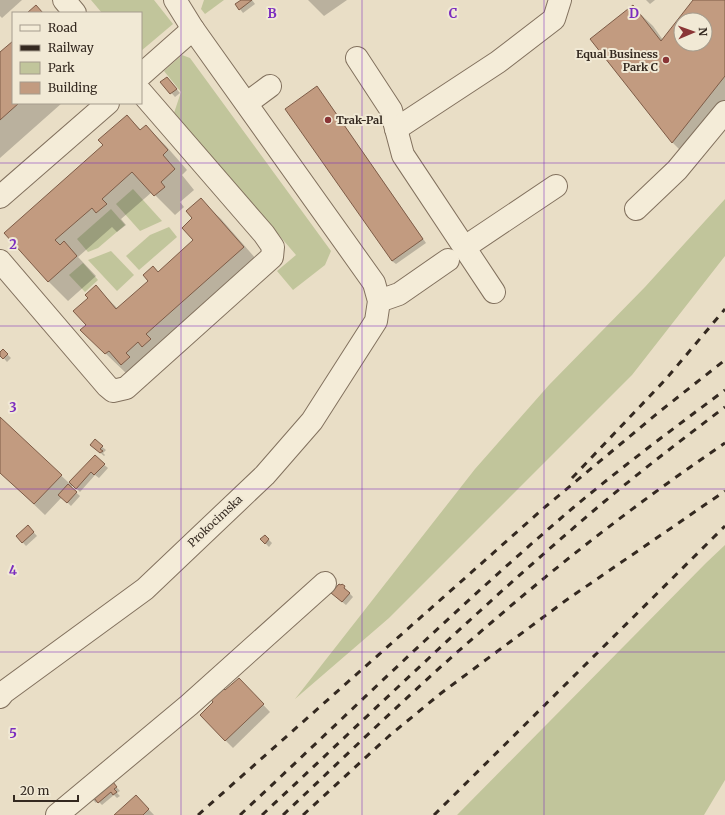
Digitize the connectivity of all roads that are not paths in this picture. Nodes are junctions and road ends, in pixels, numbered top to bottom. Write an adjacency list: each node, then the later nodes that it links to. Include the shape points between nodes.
1 (64, 0): 4 (street)
2 (175, 0): 5 (street)
3 (560, 0): 13 (street, via 554,19 498,62)
4 (74, 12)
5 (193, 29): 7 (street); 10 (street)
6 (357, 58): 13 (street, via 391,110)
7 (142, 74)
8 (270, 86): 10 (street)
9 (142, 93): 18 (street, via 264,234 273,247 272,257 126,388 113,390 102,381)
10 (247, 103): 21 (street, via 374,283)
11 (107, 104): 15 (street)
12 (725, 112): 16 (street, via 677,170)
13 (396, 129): 17 (street, via 403,155)
14 (556, 186): 17 (street)
15 (0, 197)
16 (636, 208)
17 (465, 247): 20 (street)
18 (0, 260)
19 (448, 260): 21 (street, via 399,294)
20 (494, 292)
21 (379, 301): 23 (street, Prokocimska, via 376,321 312,421 265,475 145,589)
22 (325, 583): 24 (street, via 189,705)
23 (0, 697)
24 (57, 815)

